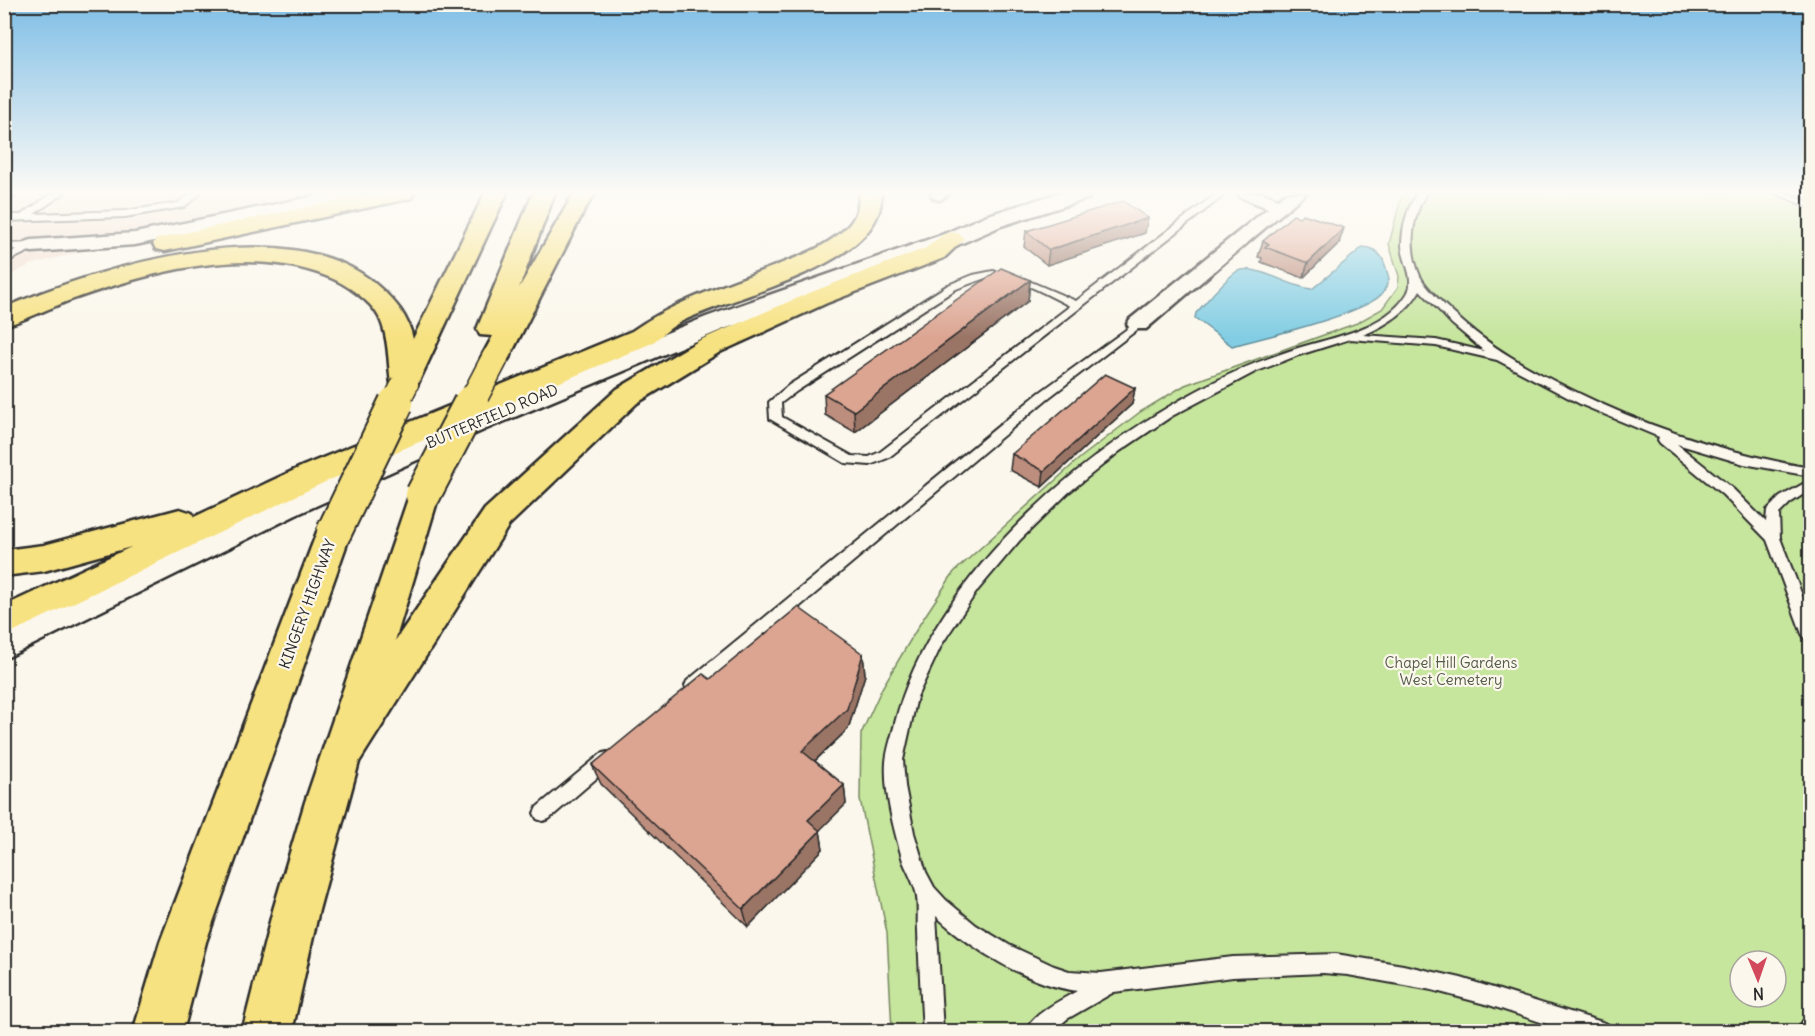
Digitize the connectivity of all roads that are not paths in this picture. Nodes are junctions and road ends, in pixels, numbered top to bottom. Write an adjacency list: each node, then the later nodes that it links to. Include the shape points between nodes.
1 (100, 241): 13 (street)
2 (178, 241): 17 (highway, via 80,265)
3 (473, 241): 25 (highway, KINGERY HIGHWAY)
4 (527, 241): 24 (highway)
5 (554, 241): 24 (highway)
6 (843, 241): 21 (highway, via 835,249 668,318)
7 (909, 241): 21 (main road, BUTTERFIELD ROAD)
8 (945, 241): 34 (main road, BUTTERFIELD ROAD, via 715,323 475,422 243,527)
9 (949, 241): 36 (highway, via 935,253 818,298 710,346 627,396 497,517)
10 (1159, 241): 18 (lane)
11 (1237, 241): 20 (street)
12 (1407, 241): 16 (lane)
13 (32, 246): 14 (lane); 15 (lane)
14 (4, 247)
15 (4, 260)
16 (1417, 280): 22 (lane, via 1411,296 1397,311 1375,327); 23 (lane, via 1430,297)
17 (4, 294)
18 (1077, 305): 18 (lane, via 884,455 870,461 850,460 777,419 776,402 793,388 952,287 978,277 993,274 1014,279)
19 (4, 318): 25 (highway, via 92,282 164,264 225,257 289,258 339,271 375,294 396,325)
20 (1138, 324): 35 (lane, via 1042,396)
21 (642, 337): 28 (highway, BUTTERFIELD ROAD)
22 (1347, 338): 23 (lane, via 1426,342); 39 (lane, via 1303,350 1222,382 1150,423 1071,482 995,559 955,610 927,658 902,718 894,759 898,803 908,846)
23 (1501, 358): 26 (lane)
24 (485, 361): 36 (highway, bridge, via 423,495)
25 (405, 384): 42 (highway, KINGERY HIGHWAY, bridge, via 333,532 183,942)
26 (1649, 431): 27 (lane); 30 (lane, via 1703,470)
27 (1810, 472)
28 (314, 474): 31 (highway, via 182,521 55,555); 32 (highway, BUTTERFIELD ROAD)
29 (1810, 484): 30 (lane, via 1772,513)
30 (1773, 537): 33 (lane)
31 (4, 563)
32 (4, 622)
33 (1810, 634)
34 (4, 645)
35 (679, 698)
36 (345, 749): 43 (highway, via 296,910)
37 (616, 752): 38 (lane)
38 (543, 813)
39 (925, 891): 40 (lane, via 960,926 1007,954 1058,977); 44 (lane)
40 (1109, 984): 45 (lane, via 1060,1012); 46 (lane, via 1243,966 1328,963 1416,976 1518,1002)
41 (1810, 1028): 47 (lane)
42 (158, 1032)
43 (267, 1032)
44 (933, 1032)
45 (1035, 1032)
46 (1602, 1032)
47 (1806, 1032)

